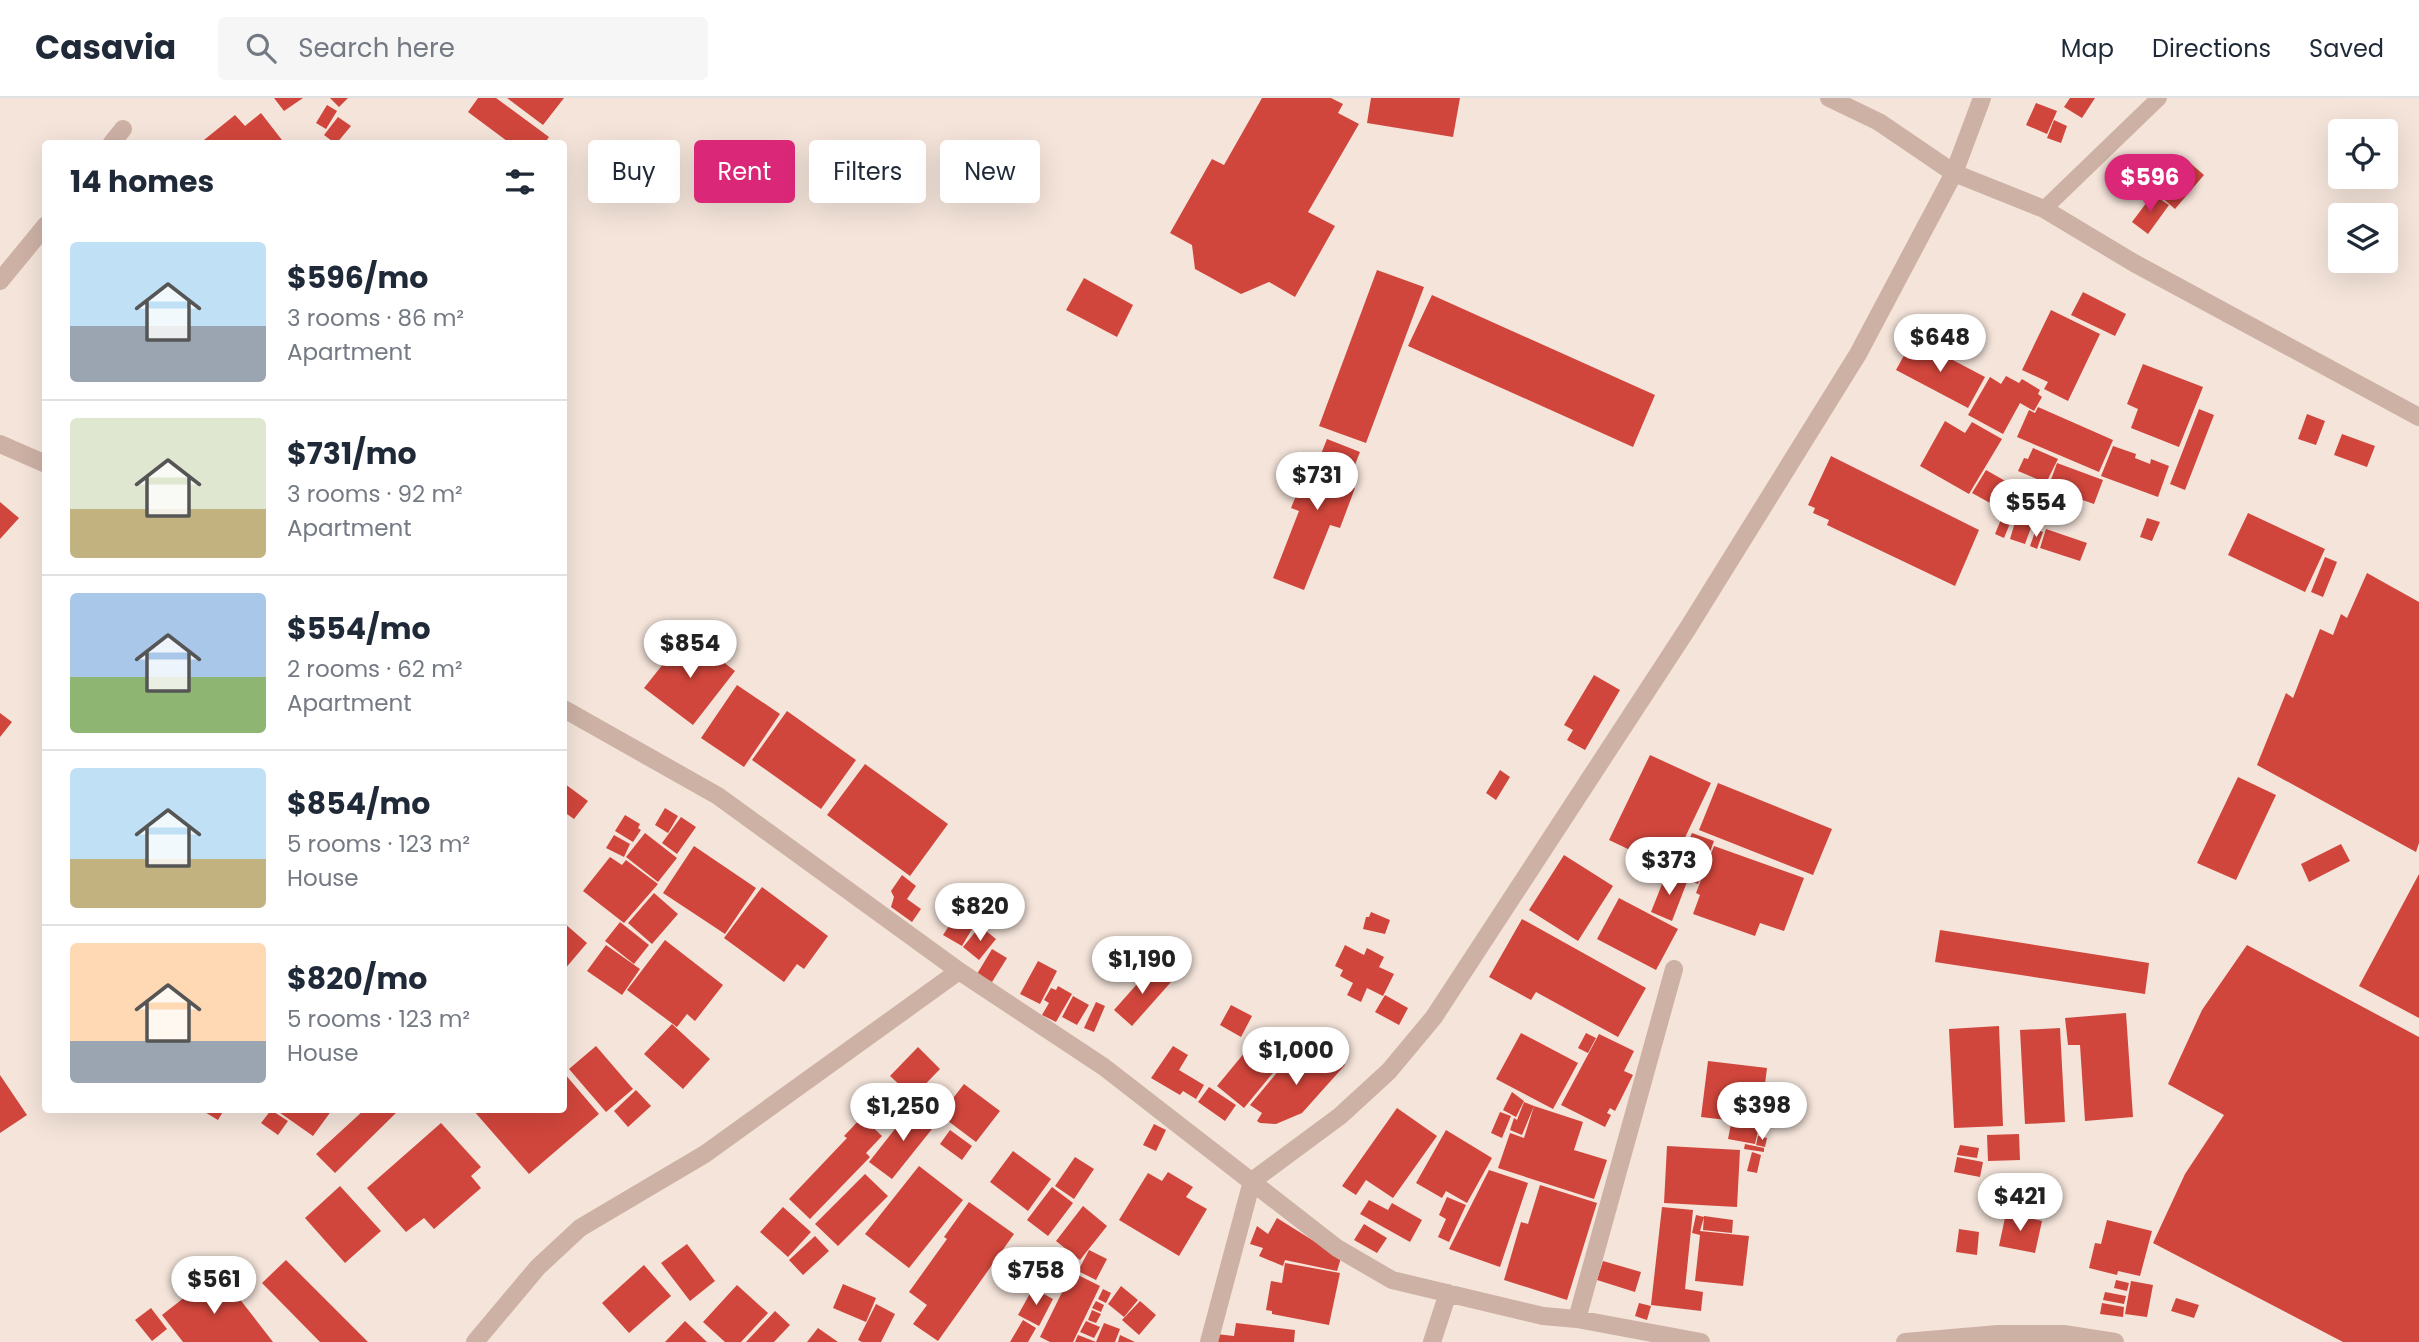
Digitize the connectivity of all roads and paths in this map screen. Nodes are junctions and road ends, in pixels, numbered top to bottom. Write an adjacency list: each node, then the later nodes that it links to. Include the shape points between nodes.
1 (1829, 98): 6 (street, via 1879,122)
2 (1982, 98): 6 (street)
3 (2159, 98): 7 (lane)
4 (123, 129): 5 (street)
5 (114, 140)
6 (1954, 173): 7 (street); 16 (street, via 1851,365 1688,628 1434,1017 1389,1071 1340,1116)
7 (2044, 209): 10 (street, via 2134,263)
8 (42, 230): 9 (street)
9 (0, 281)
10 (2419, 417)
11 (0, 444): 12 (street)
12 (42, 462)
13 (567, 711): 15 (street, via 718,796)
14 (1674, 969): 18 (street)
15 (959, 971): 16 (street, via 1104,1068); 20 (street, via 705,1154 580,1228 538,1267)
16 (1252, 1181): 17 (street, via 1337,1248 1392,1280); 21 (street)
17 (1448, 1293): 18 (street, via 1543,1316); 22 (street)
18 (1577, 1319): 23 (street)
19 (1993, 1338): 24 (street); 25 (street, via 2064,1334)
20 (475, 1342)
21 (1209, 1342)
22 (1433, 1342)
23 (1701, 1342)
24 (1905, 1342)
25 (2115, 1342)

